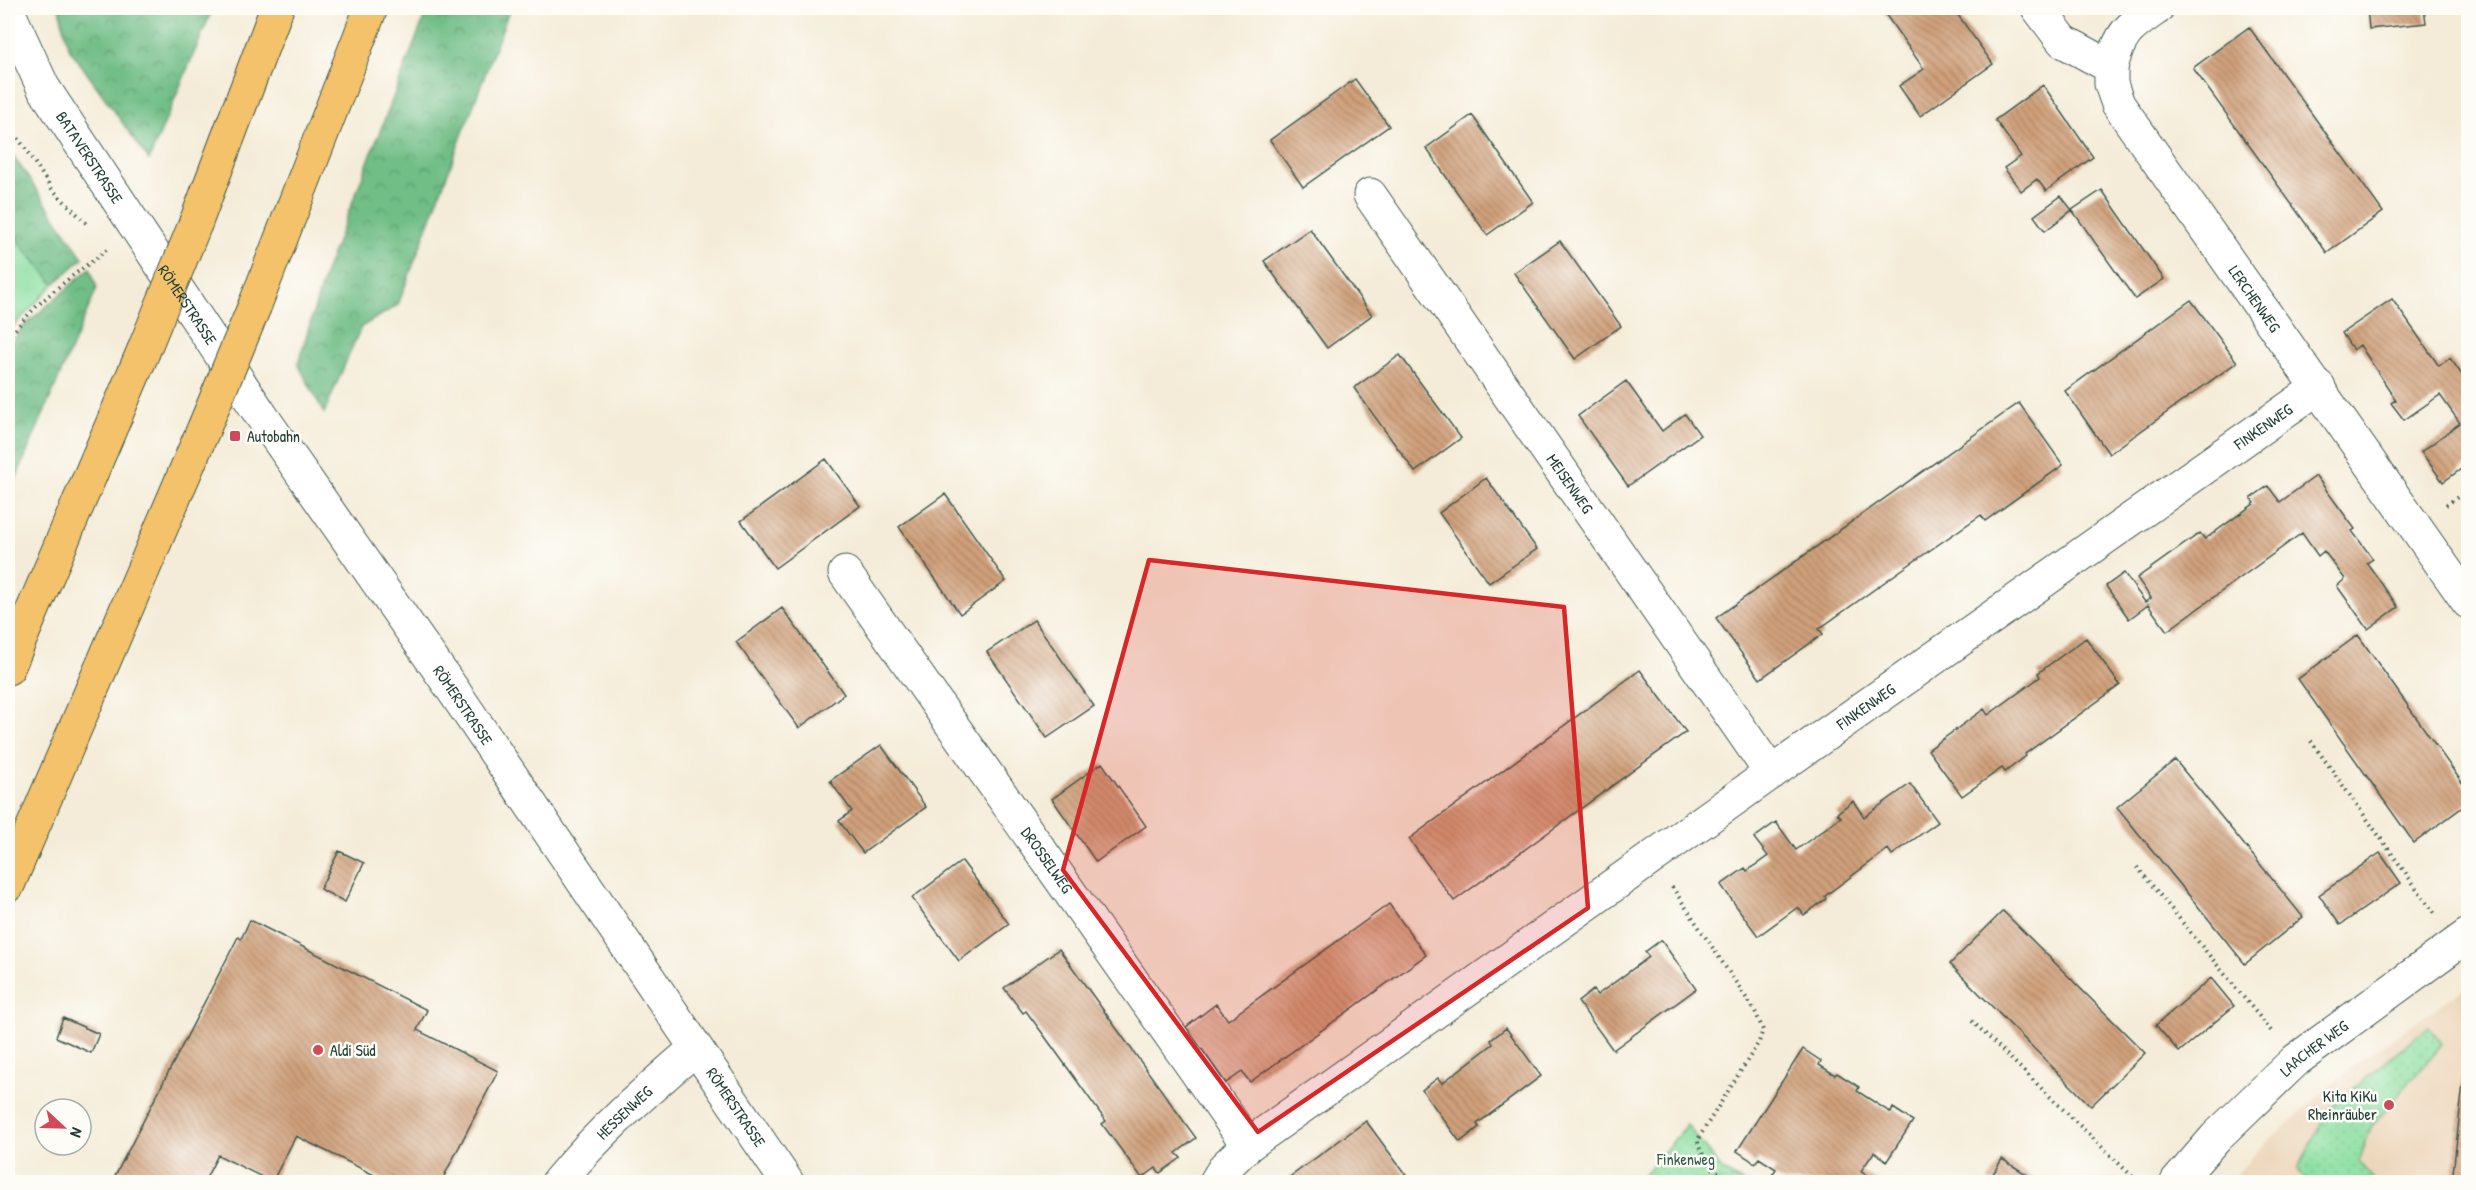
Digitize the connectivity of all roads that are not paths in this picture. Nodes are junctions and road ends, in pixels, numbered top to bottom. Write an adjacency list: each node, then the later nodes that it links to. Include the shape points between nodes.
1 (277, 8): 14 (highway, bridge, via 196,222)
2 (371, 8): 16 (highway, bridge, via 204,429)
3 (2038, 8): 7 (street, via 2063,41)
4 (2157, 8): 7 (street, via 2127,29 2117,45)
5 (8, 11): 8 (street, BATAVERSTRASSE)
6 (8, 53): 8 (street, BATAVERSTRASSE)
7 (2111, 67): 11 (street, LERCHENWEG, via 2111,84 2118,104)
8 (42, 87): 10 (street, BATAVERSTRASSE)
9 (1370, 195): 15 (street, MEISENWEG)
10 (137, 228): 18 (street, RÖMERSTRASSE)
11 (2319, 387): 13 (street, LERCHENWEG); 15 (street, FINKENWEG)
12 (845, 573): 19 (street, DROSSELWEG)
13 (2469, 602)
14 (8, 668)
15 (1771, 773): 19 (street, FINKENWEG)
16 (8, 885)
17 (2462, 939): 23 (street, LAACHER WEG, via 2296,1060 2216,1137)
18 (695, 1049): 20 (street, HESSENWEG, via 583,1152); 21 (street, RÖMERSTRASSE)
19 (1248, 1145): 22 (street, FINKENWEG, via 1225,1167)
20 (558, 1182)
21 (787, 1182)
22 (1216, 1182)
23 (2177, 1182)

